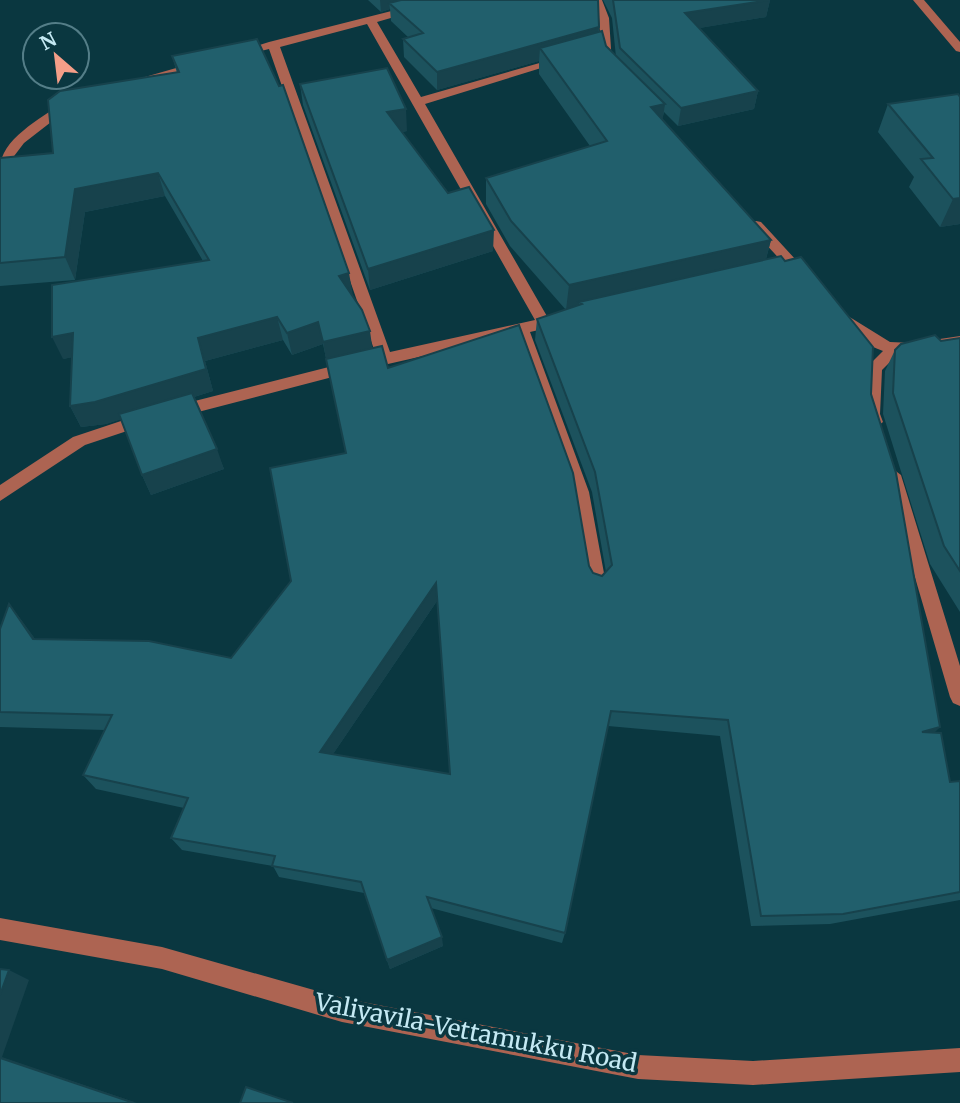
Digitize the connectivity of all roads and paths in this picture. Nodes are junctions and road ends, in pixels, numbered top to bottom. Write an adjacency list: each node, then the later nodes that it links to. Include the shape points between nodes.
1 (448, 0): 4 (street)
2 (597, 0): 10 (street, via 604,18 599,50)
3 (918, 0): 6 (street)
4 (370, 19): 5 (street); 13 (street)
5 (273, 44): 7 (street); 23 (street)
6 (960, 49)
7 (223, 58)
8 (568, 58): 13 (street)
9 (210, 61): 11 (street)
10 (620, 78)
11 (122, 85)
12 (82, 96): 14 (street, via 20,140)
13 (418, 102): 19 (street)
14 (0, 165)
15 (748, 216): 16 (street, via 786,267)
16 (817, 290)
17 (834, 306): 22 (street, via 867,340)
18 (570, 317): 19 (street)
19 (544, 323): 20 (street)
20 (521, 328): 23 (street); 27 (street, via 581,492)
21 (960, 341): 22 (street)
22 (892, 350): 24 (street, via 874,369 872,414)
23 (385, 359): 26 (street, via 79,441)
24 (880, 438)
25 (889, 463): 28 (street)
26 (0, 494)
27 (597, 584)
28 (960, 697)
29 (0, 929): 30 (street, Valiyavila-Vettamukku Road, via 162,958 342,1010 638,1067 753,1073)
30 (960, 1060)

